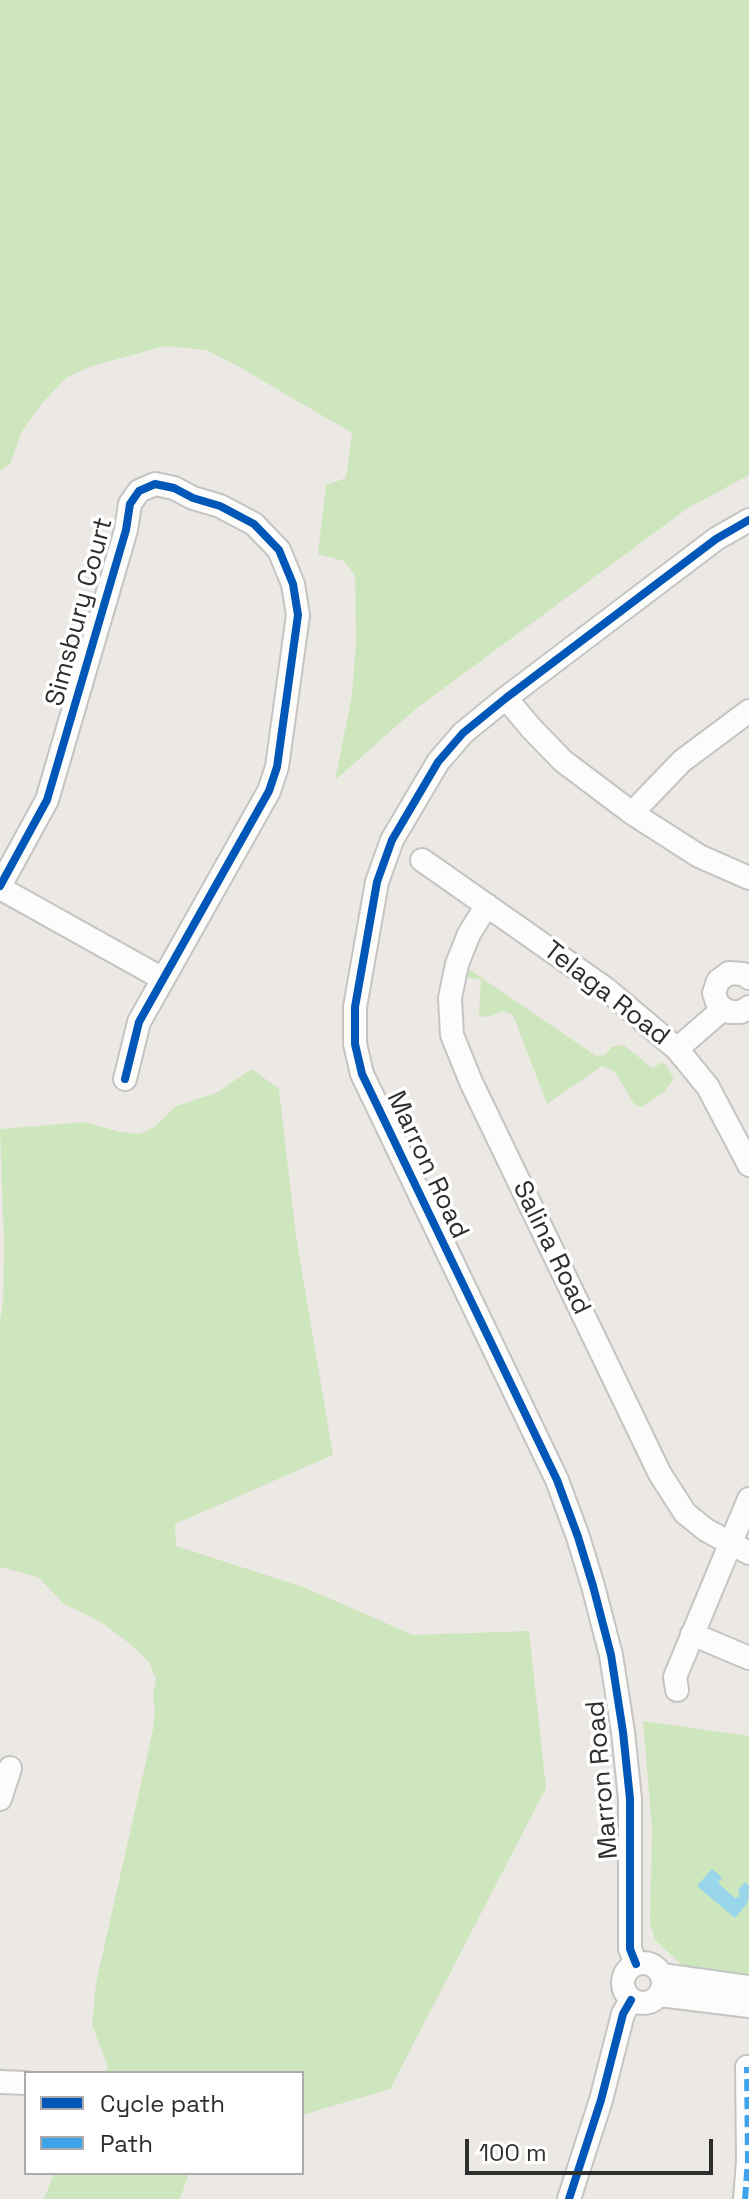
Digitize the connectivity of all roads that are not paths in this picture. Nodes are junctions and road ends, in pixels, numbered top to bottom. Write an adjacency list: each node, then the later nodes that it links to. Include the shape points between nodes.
1 (749, 520): 2 (street, Marron Road, via 716,539)
2 (506, 698): 4 (street, via 563,761); 22 (street, Marron Road, via 438,762 392,840 364,943 355,1044 362,1074 535,1432 582,1549 611,1655 623,1732 630,1799 630,1949)
3 (749, 711): 4 (street, via 682,761)
4 (632, 813): 6 (street, via 699,856)
5 (422, 860): 8 (street, Telaga Road)
6 (749, 878)
7 (0, 887): 10 (street); 10 (street, Simsbury Court, via 47,800 130,504 139,491 155,484 174,488 254,524 279,550 298,615 277,767 269,791)
8 (487, 905): 12 (street, Telaga Road, via 606,989); 16 (street, Salina Road, via 457,964 450,998 452,1035 660,1474 685,1513)
9 (748, 975): 11 (street, via 729,973 714,993 718,1005)
10 (163, 979): 13 (street, Simsbury Court, via 139,1022)
11 (740, 1011): 12 (street)
12 (677, 1049): 14 (street, Telaga Road, via 708,1087)
13 (125, 1079)
14 (749, 1165)
15 (749, 1499): 16 (street)
16 (739, 1548): 17 (street)
17 (692, 1634): 18 (street); 19 (street, via 675,1677)
18 (749, 1658)
19 (677, 1690)
20 (10, 1768): 21 (street)
21 (0, 1799)
22 (636, 1964): 23 (street, via 652,1964); 25 (street, via 623,1977)
23 (661, 1985): 24 (street); 25 (street, via 650,2002); 26 (street)
24 (749, 1987)
25 (631, 2000): 31 (street)
26 (749, 2006)
27 (747, 2067): 30 (street)
28 (0, 2082): 29 (street)
29 (24, 2083)
30 (744, 2104): 32 (street)
31 (569, 2199)
32 (745, 2199)

